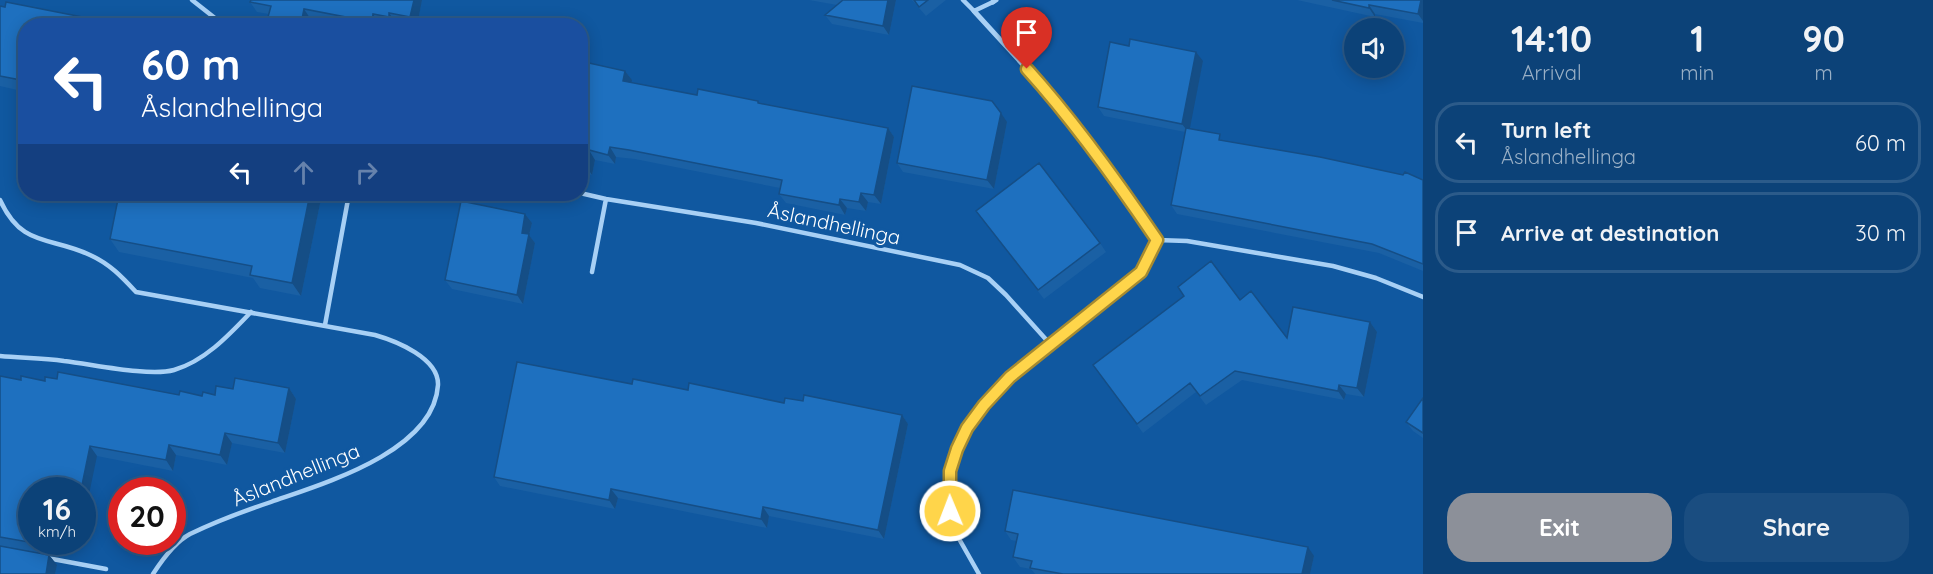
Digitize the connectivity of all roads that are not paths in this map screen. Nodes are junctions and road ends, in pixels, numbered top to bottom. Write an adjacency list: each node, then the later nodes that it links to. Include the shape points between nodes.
1 (192, 0): 5 (lane)
2 (963, 0): 4 (lane)
3 (994, 1): 4 (lane)
4 (974, 12): 6 (street)
5 (215, 18)
6 (1027, 69): 11 (lane, via 1096,154)
7 (588, 195): 8 (lane, Åslandhellinga)
8 (606, 199): 12 (lane); 16 (lane, Åslandhellinga, via 756,223 960,265 988,278)
9 (0, 200): 14 (lane, Åslandhellinga, via 8,217 22,231 113,267 136,292)
10 (348, 201): 15 (lane)
11 (1157, 240): 13 (lane, via 1187,241 1333,266); 16 (lane, via 1141,272)
12 (592, 272)
13 (1423, 297)
14 (251, 312): 15 (lane, Åslandhellinga); 17 (lane, via 224,341 173,370 153,372)
15 (325, 325): 20 (lane, Åslandhellinga, via 393,340 426,361 438,378 438,393 430,412 398,447 342,477 188,535)
16 (1051, 345): 21 (lane, via 1010,377 984,405 967,428 950,471 950,511 958,537)
17 (0, 356)
18 (43, 558): 19 (lane)
19 (106, 569)
20 (153, 574)
21 (979, 574)

